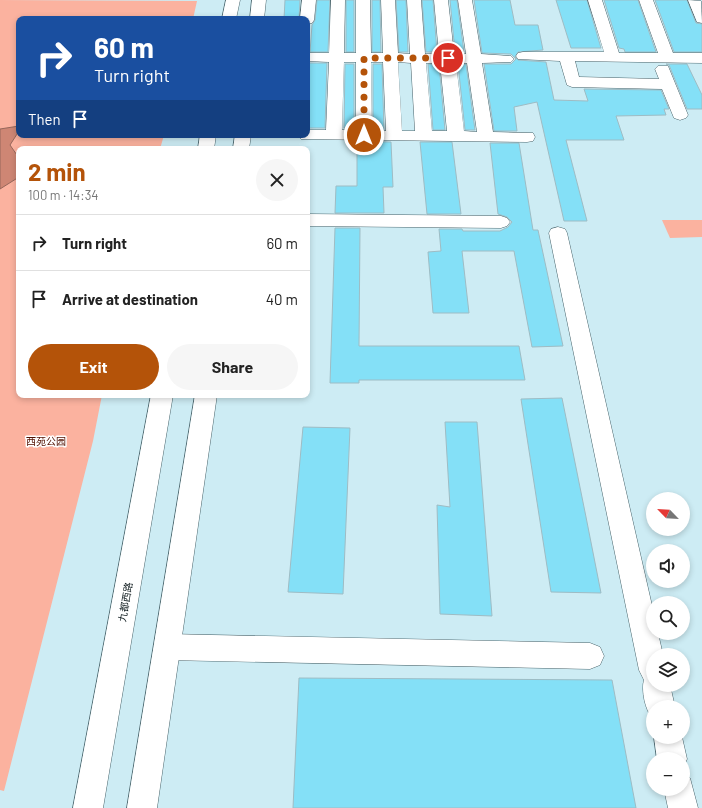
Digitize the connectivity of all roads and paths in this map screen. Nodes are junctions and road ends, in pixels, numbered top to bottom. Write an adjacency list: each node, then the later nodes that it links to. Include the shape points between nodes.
1 (233, 0): 13 (street)
2 (260, 0): 14 (street)
3 (309, 0): 15 (street)
4 (338, 0): 20 (street)
5 (364, 0): 23 (street)
6 (388, 0): 24 (street)
7 (414, 0): 25 (street)
8 (441, 0): 26 (street)
9 (465, 0): 28 (street)
10 (595, 0): 21 (street)
11 (646, 0): 22 (street)
12 (694, 1): 16 (street)
13 (230, 16)
14 (257, 16)
15 (307, 16)
16 (702, 19)
17 (523, 56): 18 (street)
18 (566, 56): 21 (street); 30 (street, via 572,82)
19 (310, 57): 20 (street)
20 (337, 57): 23 (street); 33 (street)
21 (613, 57): 22 (street)
22 (663, 57): 27 (street); 30 (street)
23 (364, 58): 24 (street); 34 (street)
24 (391, 58): 25 (street); 35 (street)
25 (419, 58): 26 (street); 36 (street)
26 (448, 58): 28 (street); 37 (street)
27 (702, 58)
28 (474, 59): 29 (street); 38 (street)
29 (506, 59)
30 (668, 84): 31 (street)
31 (680, 115)
32 (310, 135): 33 (street)
33 (334, 135): 34 (street)
34 (364, 135): 35 (street)
35 (394, 136): 36 (street)
36 (424, 136): 37 (street)
37 (456, 136): 38 (street)
38 (486, 137): 39 (street)
39 (528, 137)
40 (310, 220): 41 (street)
41 (501, 222)
42 (558, 233): 46 (street)
43 (161, 398): 49 (street, 九都西路)
44 (206, 398): 45 (street)
45 (168, 647): 47 (street); 50 (street)
46 (648, 648)
47 (590, 656)
48 (680, 796): 51 (street)
49 (88, 808)
50 (142, 808)
51 (683, 808)

